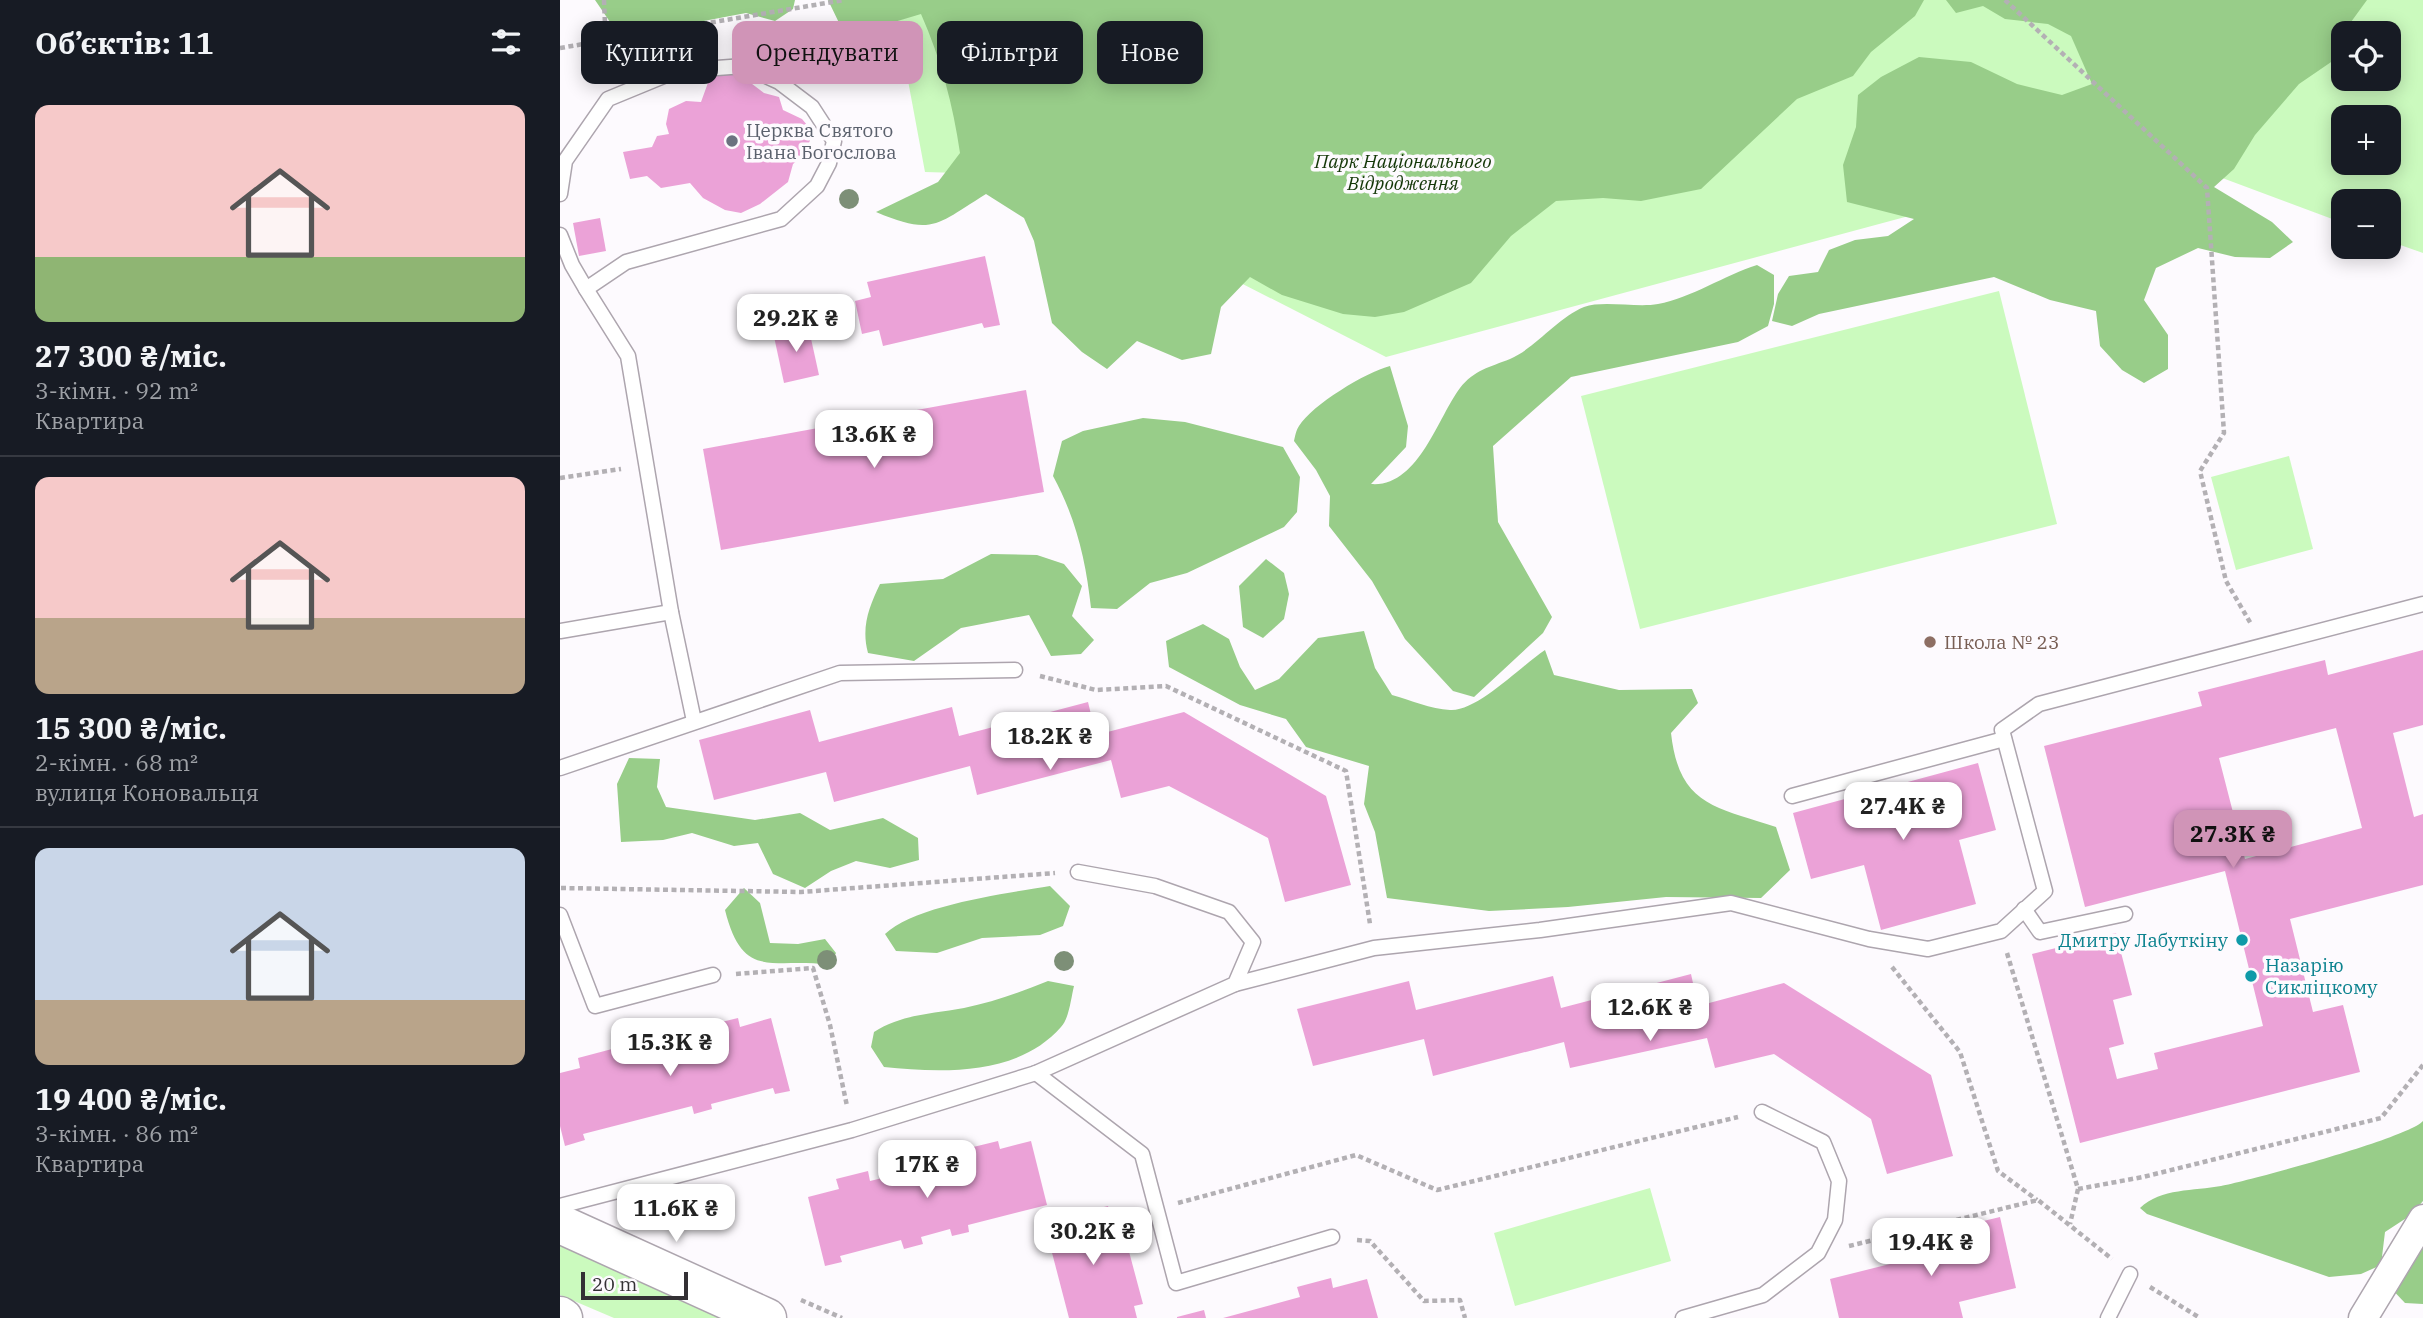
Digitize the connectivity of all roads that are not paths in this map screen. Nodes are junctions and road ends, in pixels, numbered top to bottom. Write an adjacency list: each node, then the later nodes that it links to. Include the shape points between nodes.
1 (560, 194): 3 (lane, via 565,161 608,99 676,71 744,66 795,92 812,107 834,141 817,186 781,219 626,262)
2 (560, 235): 3 (lane)
3 (586, 289): 5 (lane, via 628,356)
4 (2423, 604): 9 (lane, via 2039,704 2002,730)
5 (671, 612): 6 (lane); 8 (lane)
6 (560, 631)
7 (1015, 670): 8 (lane, via 840,673)
8 (694, 721): 10 (lane)
9 (2004, 739): 11 (lane); 13 (lane, via 2045,891)
10 (560, 768)
11 (1792, 796)
12 (1078, 872): 17 (lane, via 1155,886 1229,912 1253,942)
13 (2024, 909): 14 (lane, via 2040,932); 17 (lane, via 2001,931 1928,949 1869,939 1731,903 1374,948)
14 (2125, 914)
15 (560, 915): 16 (lane, via 595,1006)
16 (713, 975)
17 (1235, 984): 18 (lane)
18 (1036, 1073): 20 (lane, via 852,1130); 23 (lane, via 1142,1154 1175,1283)
19 (1762, 1112): 26 (lane, via 1823,1142 1839,1181 1835,1220 1818,1253 1763,1295)
20 (560, 1206)
21 (2423, 1219): 28 (street)
22 (560, 1224): 25 (main road)
23 (1332, 1237)
24 (2130, 1274): 27 (lane)
25 (767, 1318)
26 (1683, 1318)
27 (2108, 1318)
28 (2363, 1318)

